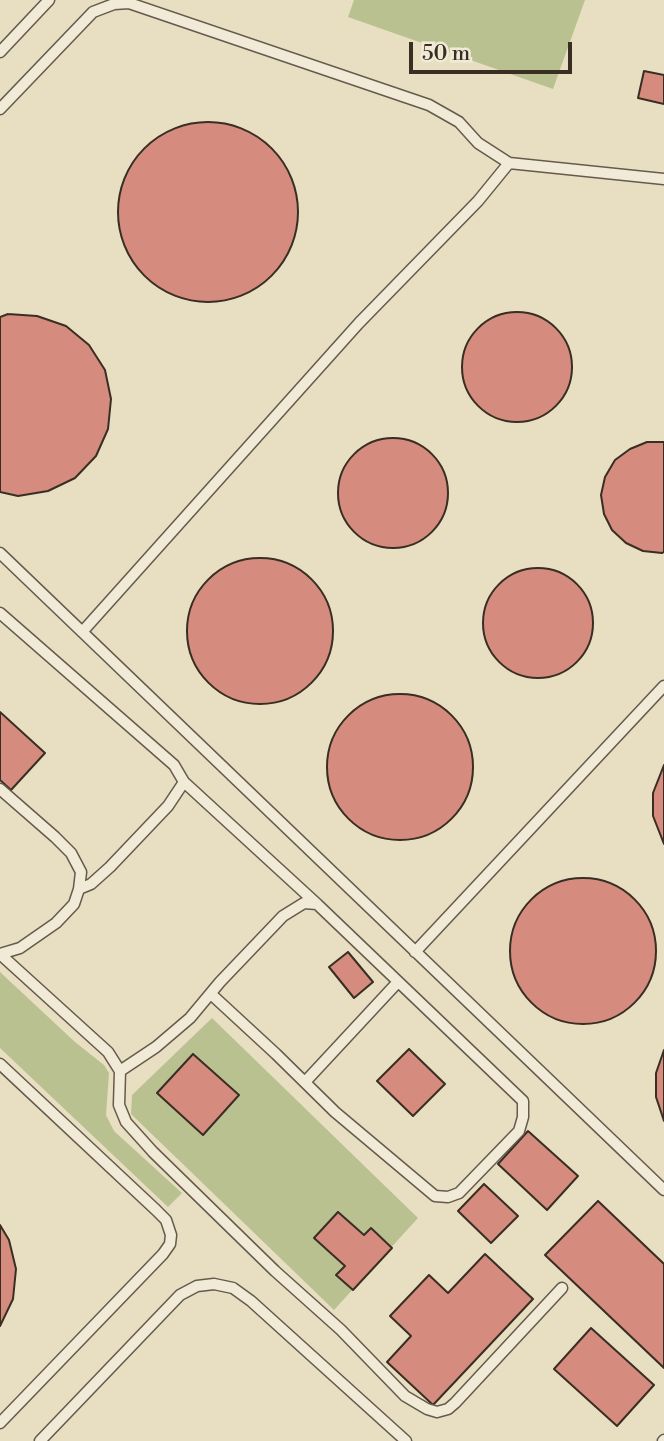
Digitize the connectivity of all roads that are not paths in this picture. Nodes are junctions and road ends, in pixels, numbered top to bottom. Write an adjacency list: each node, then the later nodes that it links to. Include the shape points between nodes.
1 (49, 0): 2 (lane)
2 (0, 52)
3 (0, 109): 4 (lane, via 93,12 129,3 429,105 459,122 478,143)
4 (509, 163): 5 (lane); 8 (lane)
5 (664, 179)
6 (0, 553): 8 (lane)
7 (0, 613): 10 (lane, via 174,765)
8 (83, 631): 14 (lane)
9 (664, 686): 14 (lane)
10 (184, 782): 12 (lane, via 168,806 110,867); 13 (lane)
11 (0, 789): 12 (lane, via 71,853 81,872)
12 (79, 889): 15 (lane, via 74,905 56,923 20,948)
13 (317, 905): 16 (lane); 17 (lane, via 304,903 283,916)
14 (415, 952): 21 (lane)
15 (0, 954): 19 (lane, via 108,1052)
16 (397, 983): 20 (lane); 20 (lane, via 523,1101 519,1131 502,1150 459,1193 435,1196)
17 (211, 994): 19 (lane, via 156,1047); 20 (lane)
18 (0, 1064): 23 (lane, via 156,1210 171,1235 163,1254)
19 (120, 1071): 22 (lane, via 119,1105 135,1132 405,1396 427,1409 437,1412 455,1403)
20 (305, 1082)
21 (664, 1190)
22 (562, 1288)
23 (0, 1423)
24 (40, 1441): 25 (lane, via 180,1295 214,1284 233,1288 251,1301)
25 (406, 1441)

